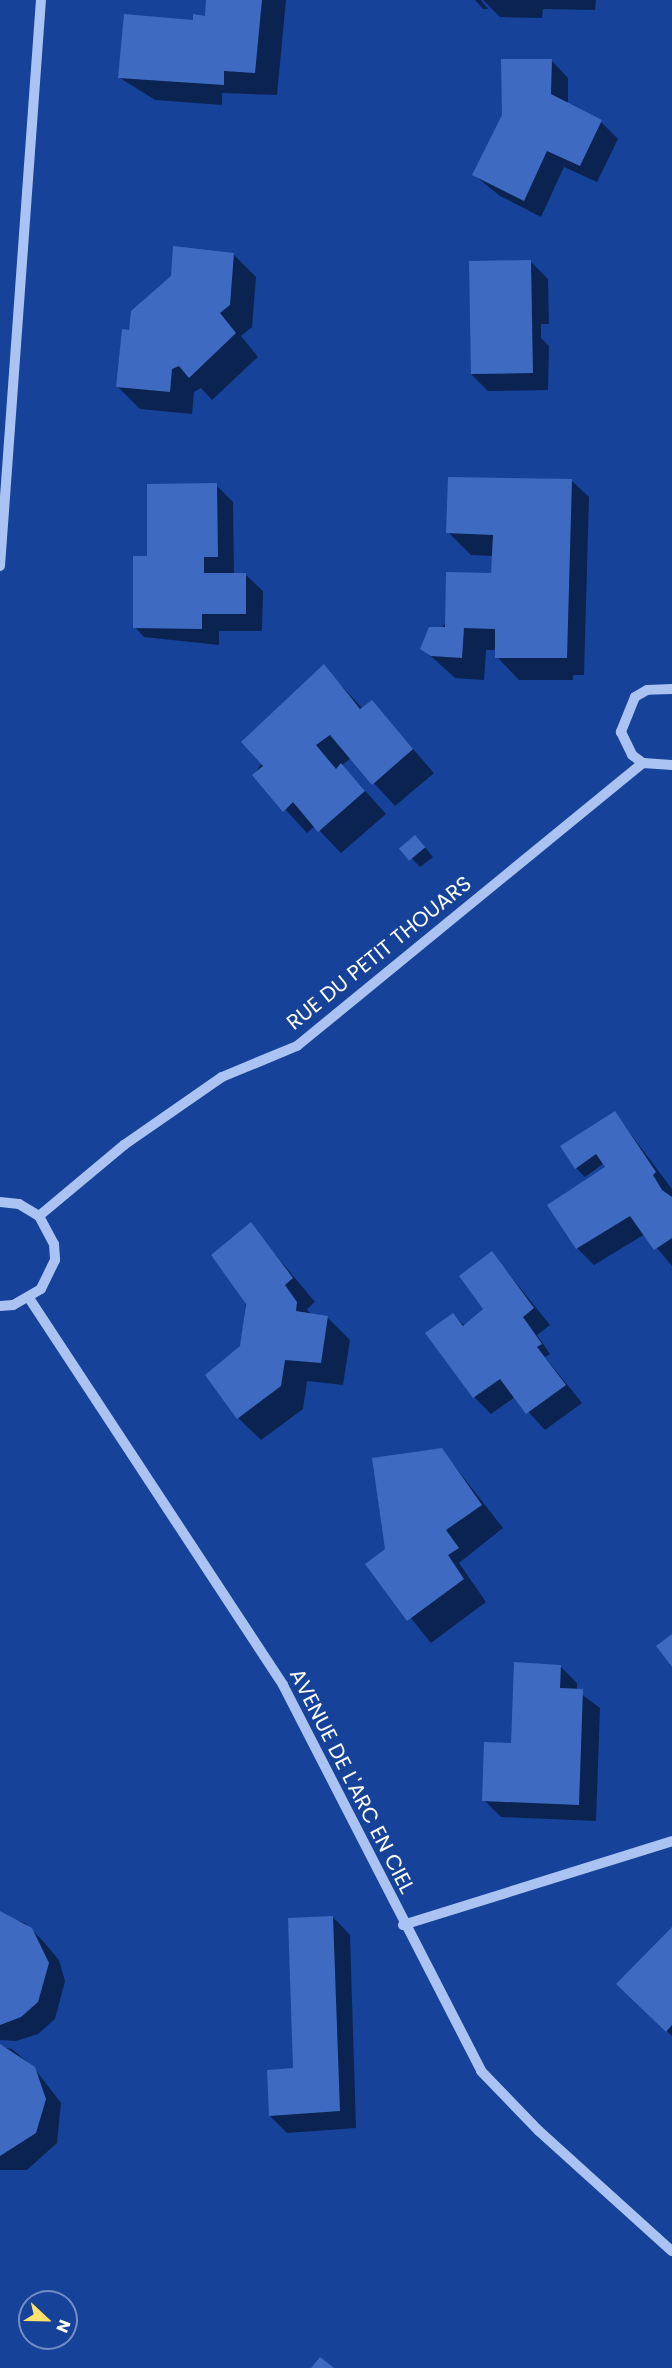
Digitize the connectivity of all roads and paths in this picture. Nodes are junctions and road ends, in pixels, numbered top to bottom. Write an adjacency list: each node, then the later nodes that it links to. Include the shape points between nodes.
1 (41, 0): 2 (street)
2 (0, 566)
3 (672, 689): 4 (street, via 635,697 622,719 625,744)
4 (643, 763): 5 (street); 7 (street, RUE DU PETIT THOUARS, via 297,1046 222,1077 124,1145)
5 (672, 765)
6 (0, 1202): 7 (street, via 18,1204)
7 (39, 1216): 8 (street, via 54,1244 54,1260 50,1275)
8 (29, 1298): 9 (street); 11 (street, AVENUE DE L'ARC EN CIEL, via 283,1684)
9 (0, 1306)
10 (672, 1841): 11 (street)
11 (403, 1925): 12 (street, AVENUE DE L'ARC EN CIEL, via 481,2070 538,2131)
12 (672, 2251)

